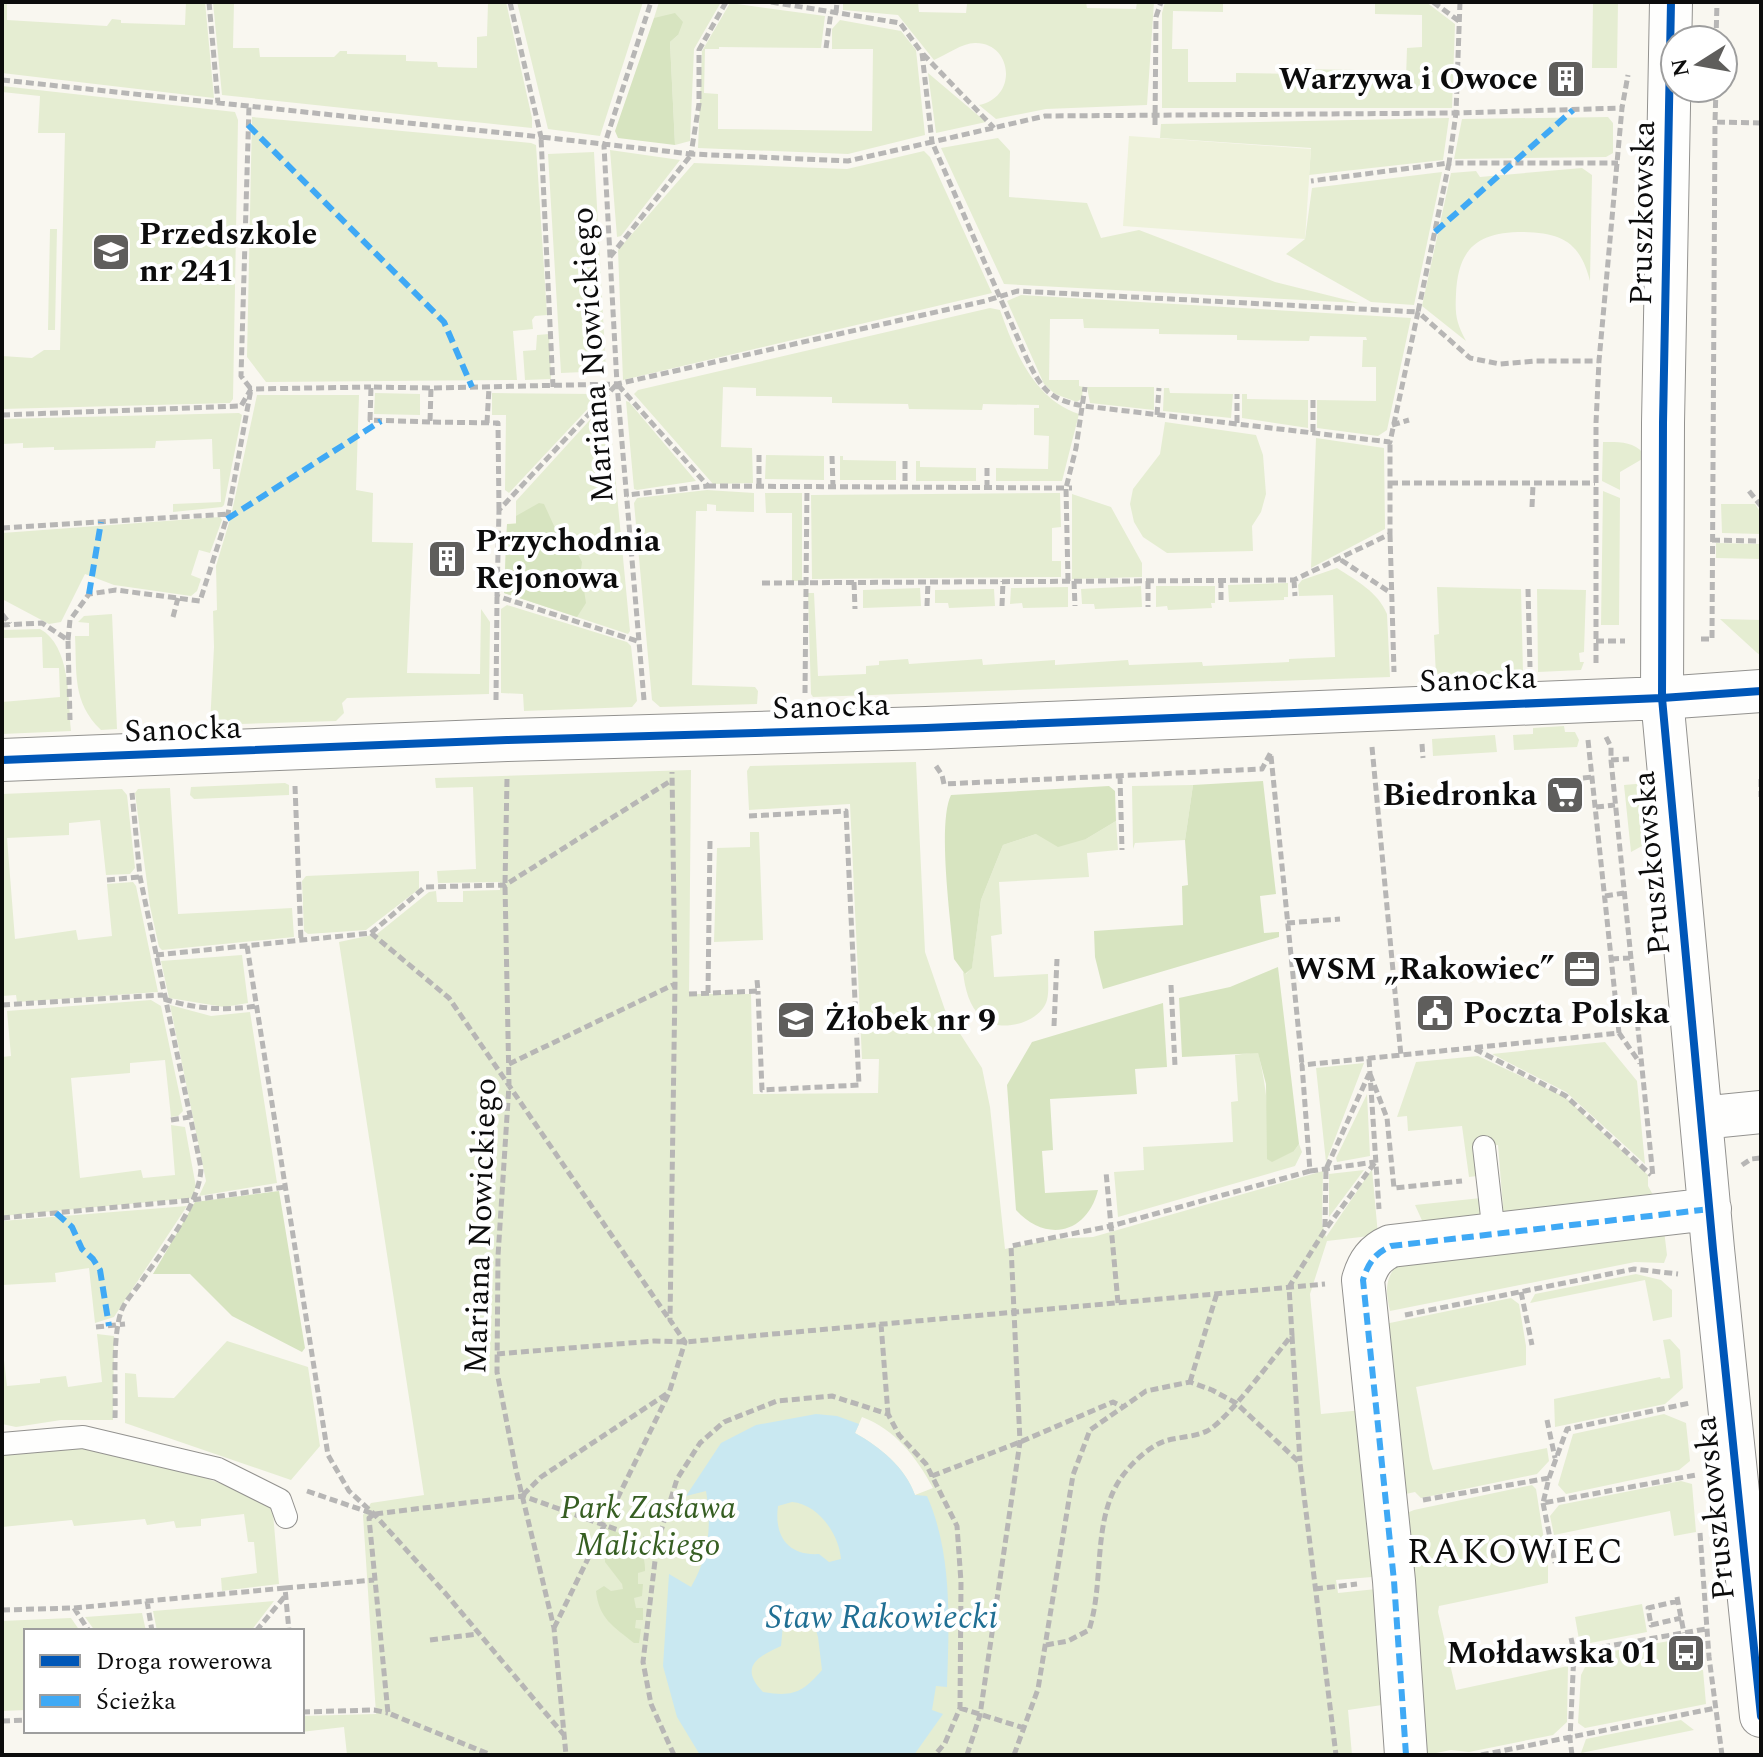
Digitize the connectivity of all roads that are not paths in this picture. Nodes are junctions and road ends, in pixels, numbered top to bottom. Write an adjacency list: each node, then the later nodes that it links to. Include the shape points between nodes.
1 (1671, 2): 3 (street, Pruszkowska)
2 (1761, 691): 3 (street, Sanocka)
3 (1662, 698): 4 (street, Sanocka); 6 (street, Pruszkowska)
4 (2, 760)
5 (1761, 1112): 6 (street)
6 (1701, 1118): 8 (street, Pruszkowska)
7 (1484, 1147): 9 (lane)
8 (1692, 1211): 9 (street); 12 (street, Pruszkowska)
9 (1494, 1234): 13 (street, via 1407,1244 1372,1265 1369,1322)
10 (2, 1444): 11 (lane, via 83,1437 218,1469 280,1500)
11 (286, 1517)
12 (1761, 1716)
13 (1406, 1755)

